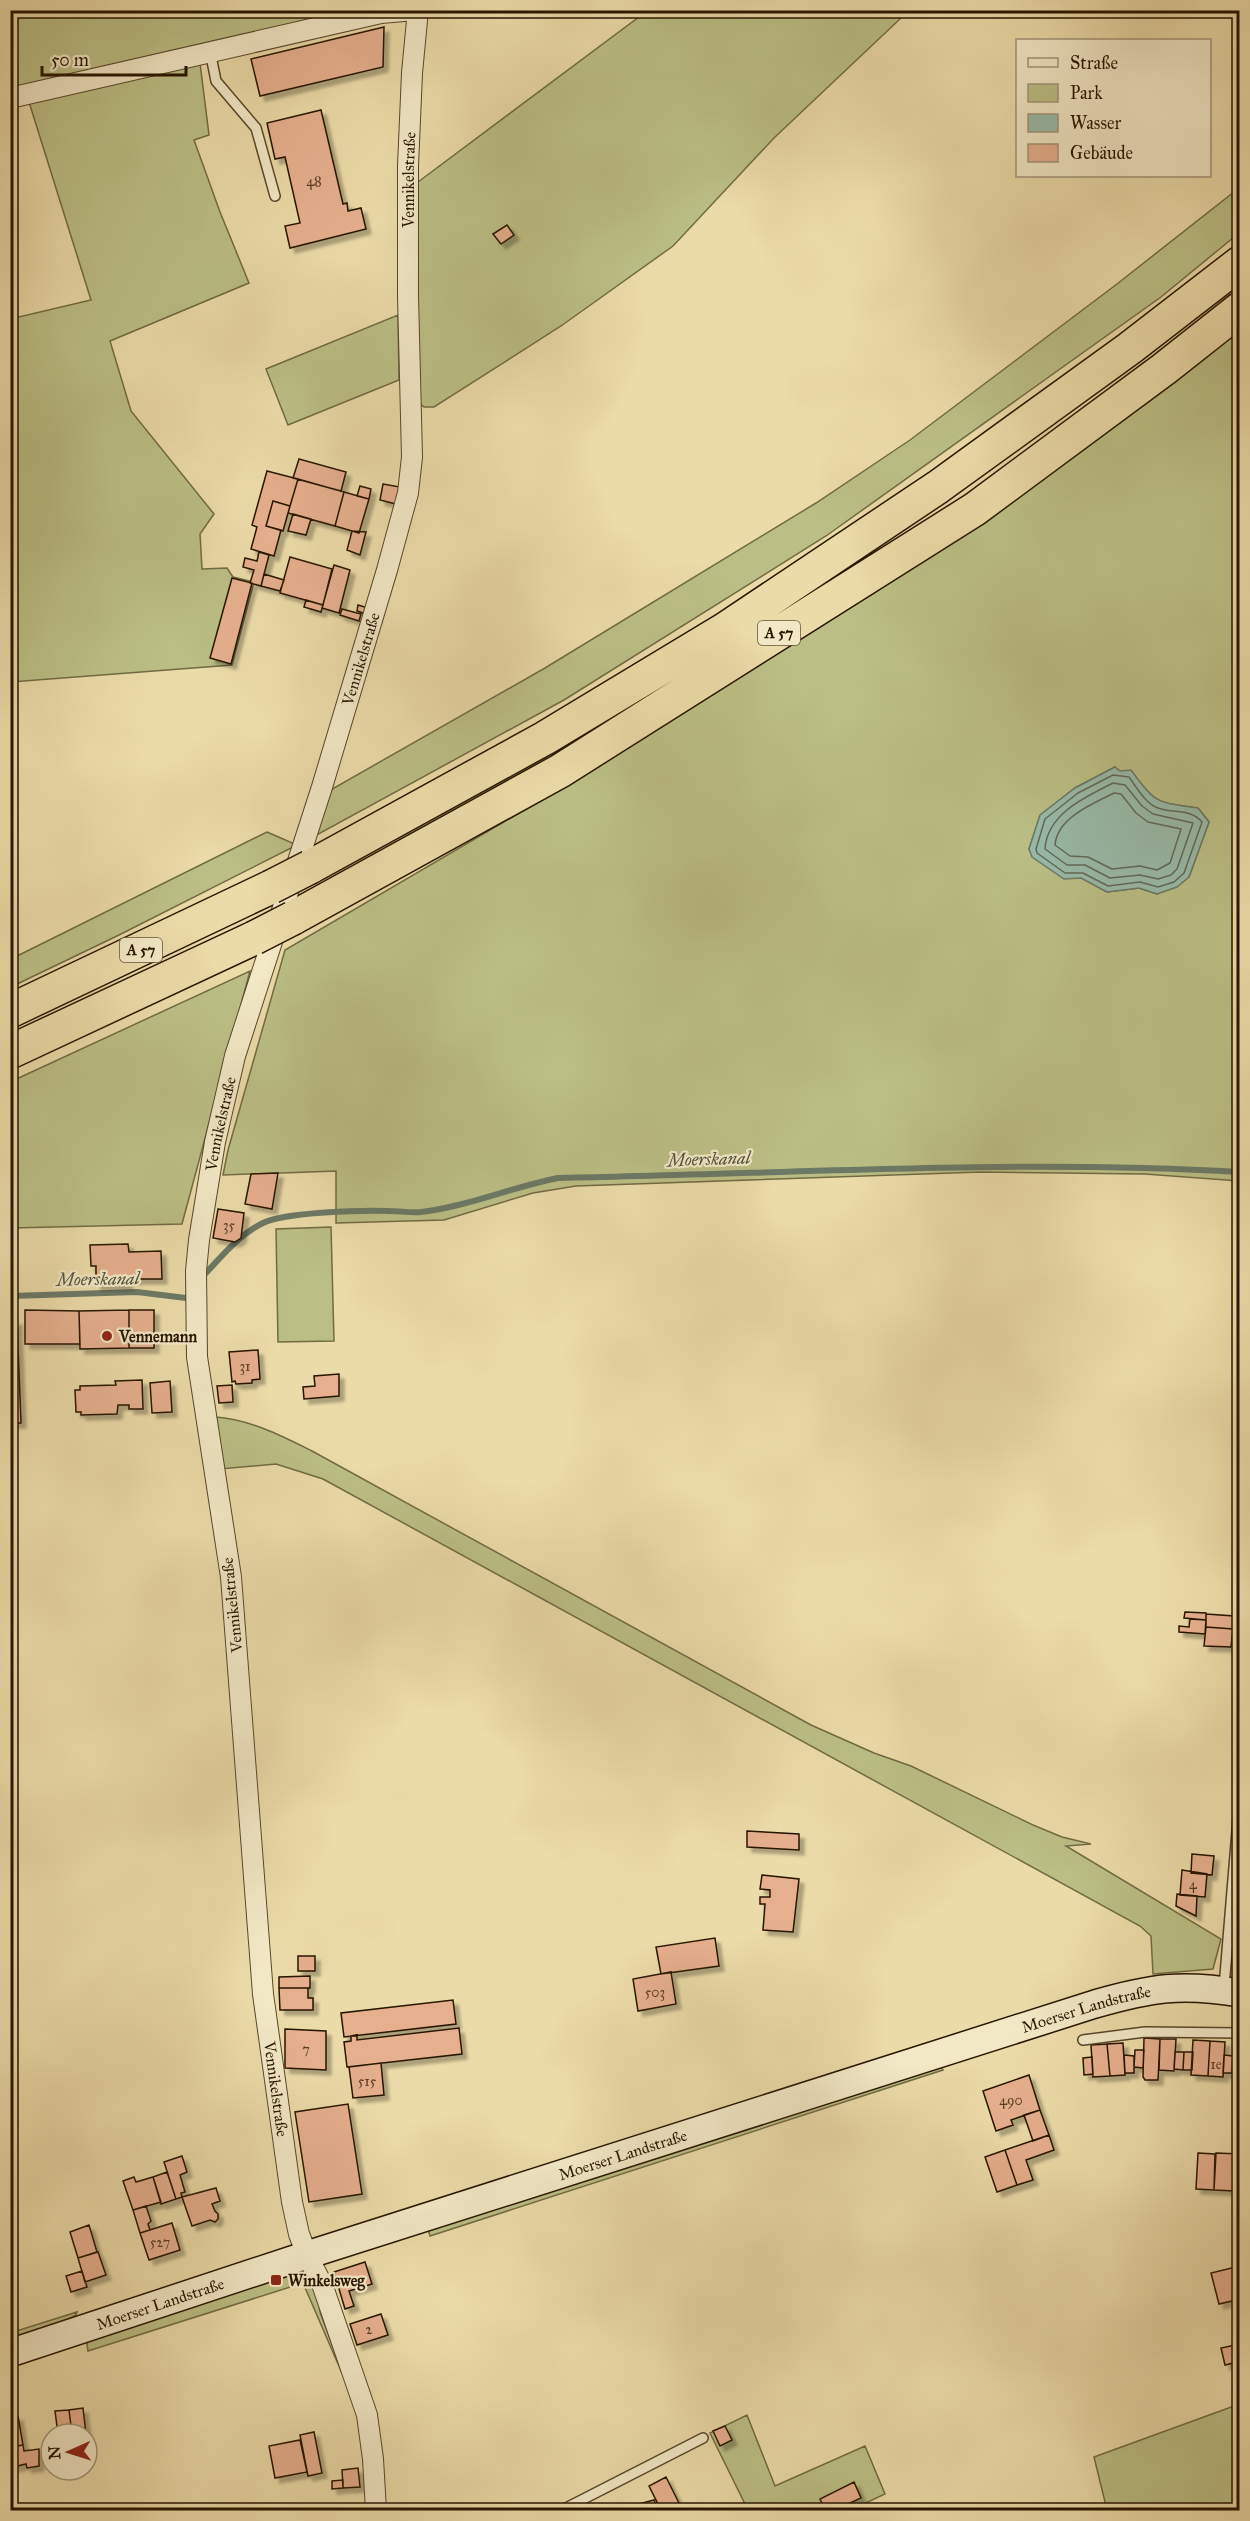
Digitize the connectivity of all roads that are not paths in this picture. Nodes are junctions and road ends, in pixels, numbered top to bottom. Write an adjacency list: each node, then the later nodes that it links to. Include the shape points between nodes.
1 (416, 10): 2 (street, via 381,13); 15 (street, Vennikelstraße, via 408,166 412,457 408,493 322,788 235,1056 215,1142 196,1271 197,1357 231,1577 263,1994 292,2202)
2 (210, 51): 3 (street); 4 (lane, via 216,81 256,128)
3 (10, 98)
4 (275, 196)
5 (1239, 263): 7 (highway, A 57, bridge, via 1130,348 938,487 724,630 545,738 310,867)
6 (1239, 309): 8 (highway, A 57, bridge, via 975,509 560,771 254,938)
7 (10, 1011)
8 (10, 1052)
9 (1239, 1795): 11 (lane)
10 (1239, 1929): 11 (lane)
11 (1229, 1932): 12 (lane)
12 (1231, 1991): 15 (main road, Moerser Landstraße, via 1161,1988 1095,2004)
13 (1239, 2033): 14 (lane, via 1145,2032)
14 (1083, 2040)
15 (307, 2255): 16 (main road, Moerser Landstraße); 18 (street, via 322,2284 367,2415)
16 (10, 2353)
17 (704, 2438): 19 (lane)
18 (376, 2511)
19 (562, 2511)

